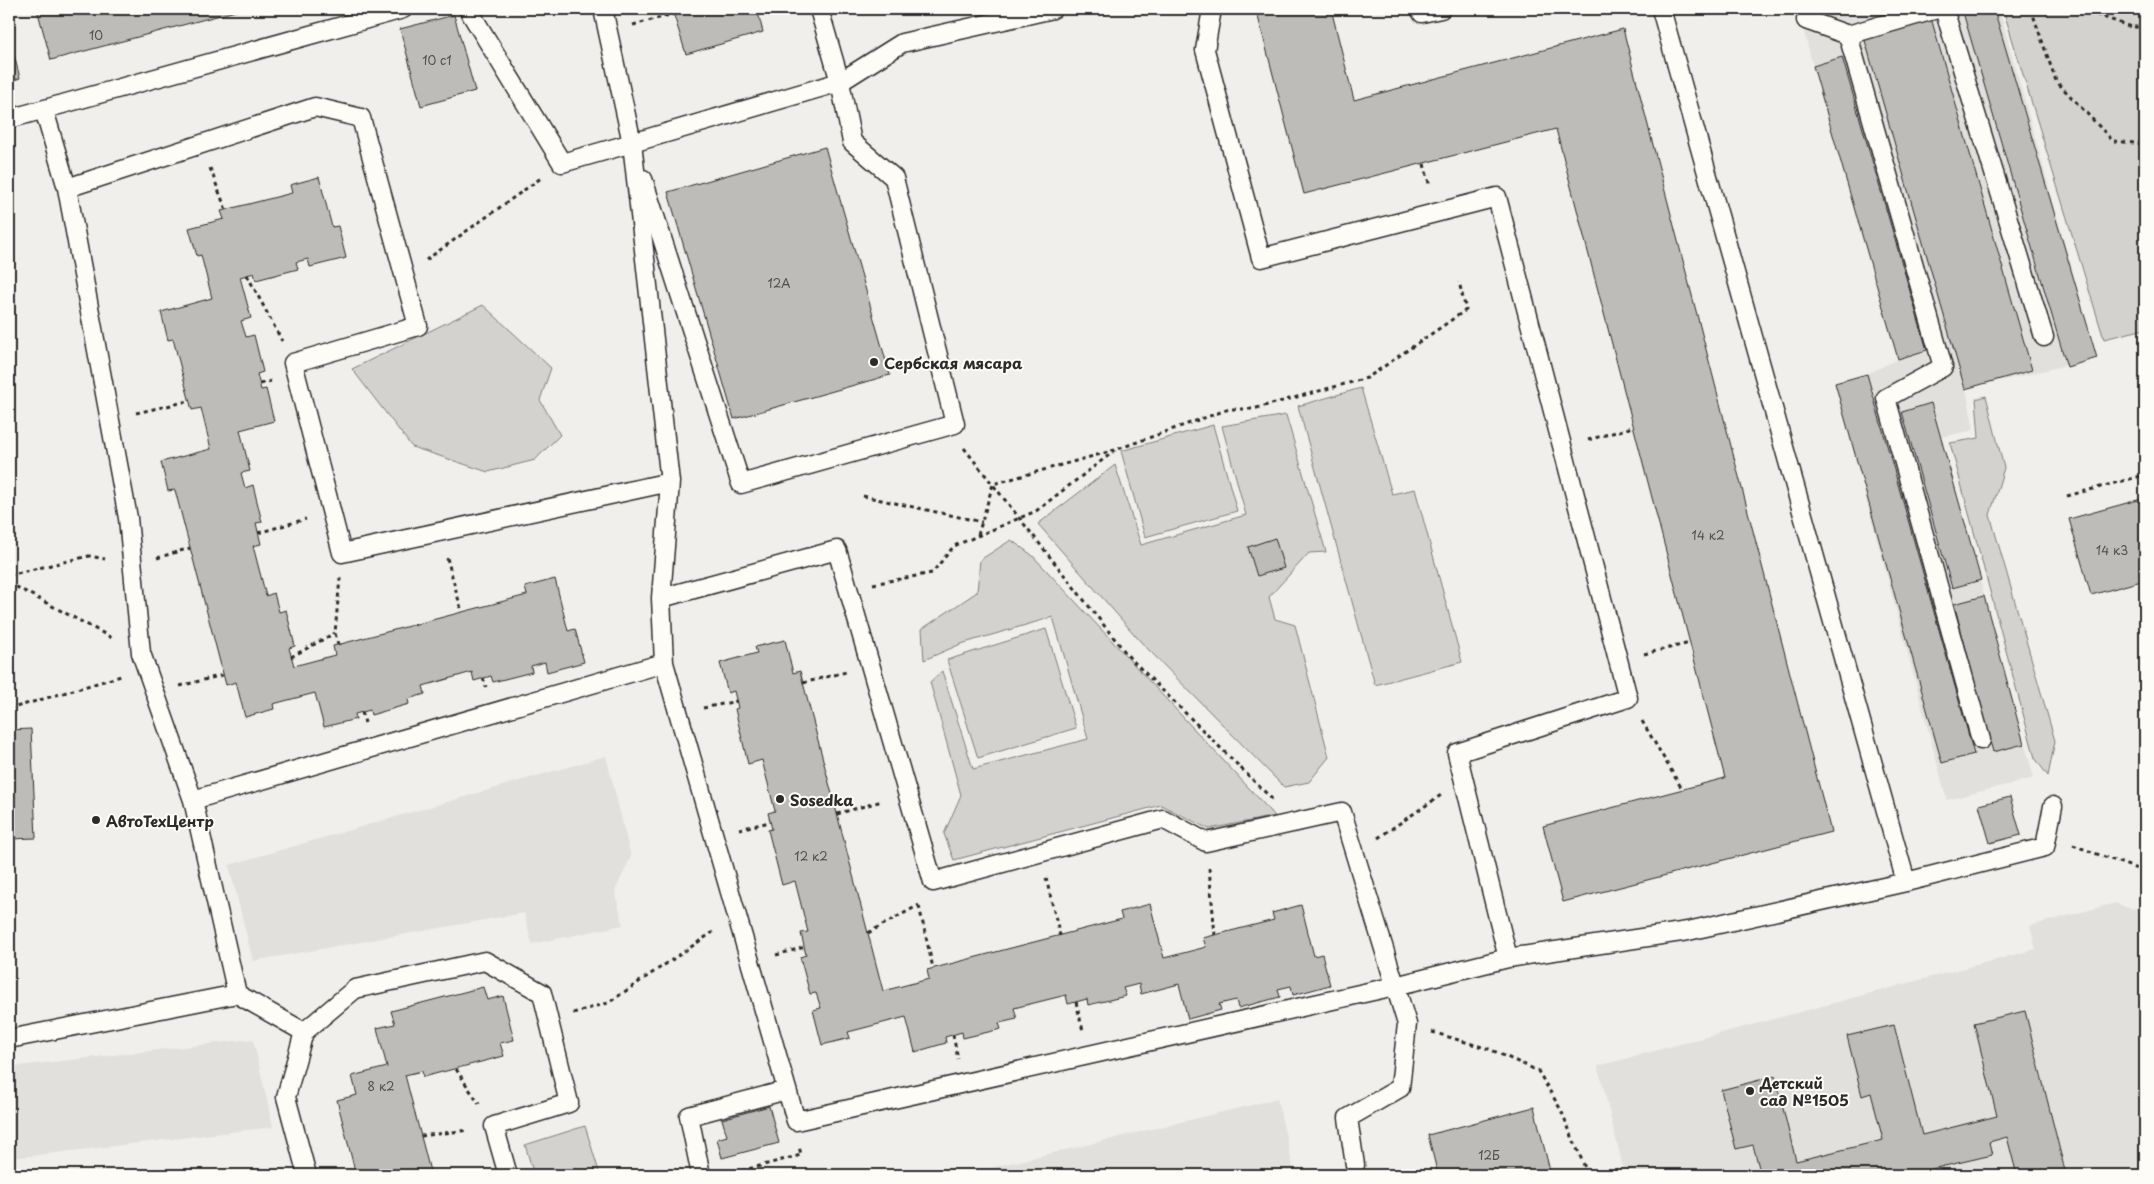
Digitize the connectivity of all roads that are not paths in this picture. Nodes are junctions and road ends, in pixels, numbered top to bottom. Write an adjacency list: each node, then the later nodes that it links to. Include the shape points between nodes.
1 (403, 9): 15 (lane)
2 (468, 9): 17 (lane, via 562,163)
3 (604, 9): 17 (lane)
4 (819, 9): 14 (lane)
5 (1054, 9): 14 (lane, via 902,43)
6 (1212, 9): 27 (lane, via 1205,50 1261,258 1497,197 1628,698 1457,752)
7 (1420, 9): 8 (lane, via 1422,13)
8 (1441, 9)
9 (1661, 9): 26 (lane)
10 (1937, 9): 13 (lane)
11 (1944, 9): 19 (lane)
12 (1806, 20): 13 (lane)
13 (1848, 35): 23 (lane, via 1943,367 1886,398)
14 (840, 82): 17 (lane); 17 (lane, via 852,142 894,178 955,424 741,484)
15 (44, 110): 16 (lane); 18 (lane)
16 (9, 119)
17 (632, 143): 20 (lane)
18 (67, 188): 20 (lane, via 315,107 361,118 418,326 293,363 342,552); 24 (lane, via 128,518 143,661)
19 (2044, 337)
20 (670, 482): 21 (lane)
21 (661, 598): 22 (lane); 28 (lane, via 837,550 933,882 1163,819 1206,842 1342,812)
22 (664, 663): 24 (lane); 32 (lane)
23 (1981, 740)
24 (194, 800): 29 (lane)
25 (2053, 806): 26 (lane, via 2045,847)
26 (1906, 882): 27 (lane, via 1688,931)
27 (1508, 958): 28 (lane)
28 (1395, 986): 32 (lane, via 796,1121); 33 (lane, via 1408,1024 1400,1088 1348,1118)
29 (237, 994): 30 (lane); 31 (lane)
30 (304, 1032): 34 (lane, via 286,1097); 35 (lane, via 355,989 485,961 542,994 569,1103 494,1126)
31 (9, 1039)
32 (787, 1090): 36 (lane, via 689,1116)
33 (1355, 1165)
34 (307, 1175)
35 (508, 1175)
36 (701, 1175)

